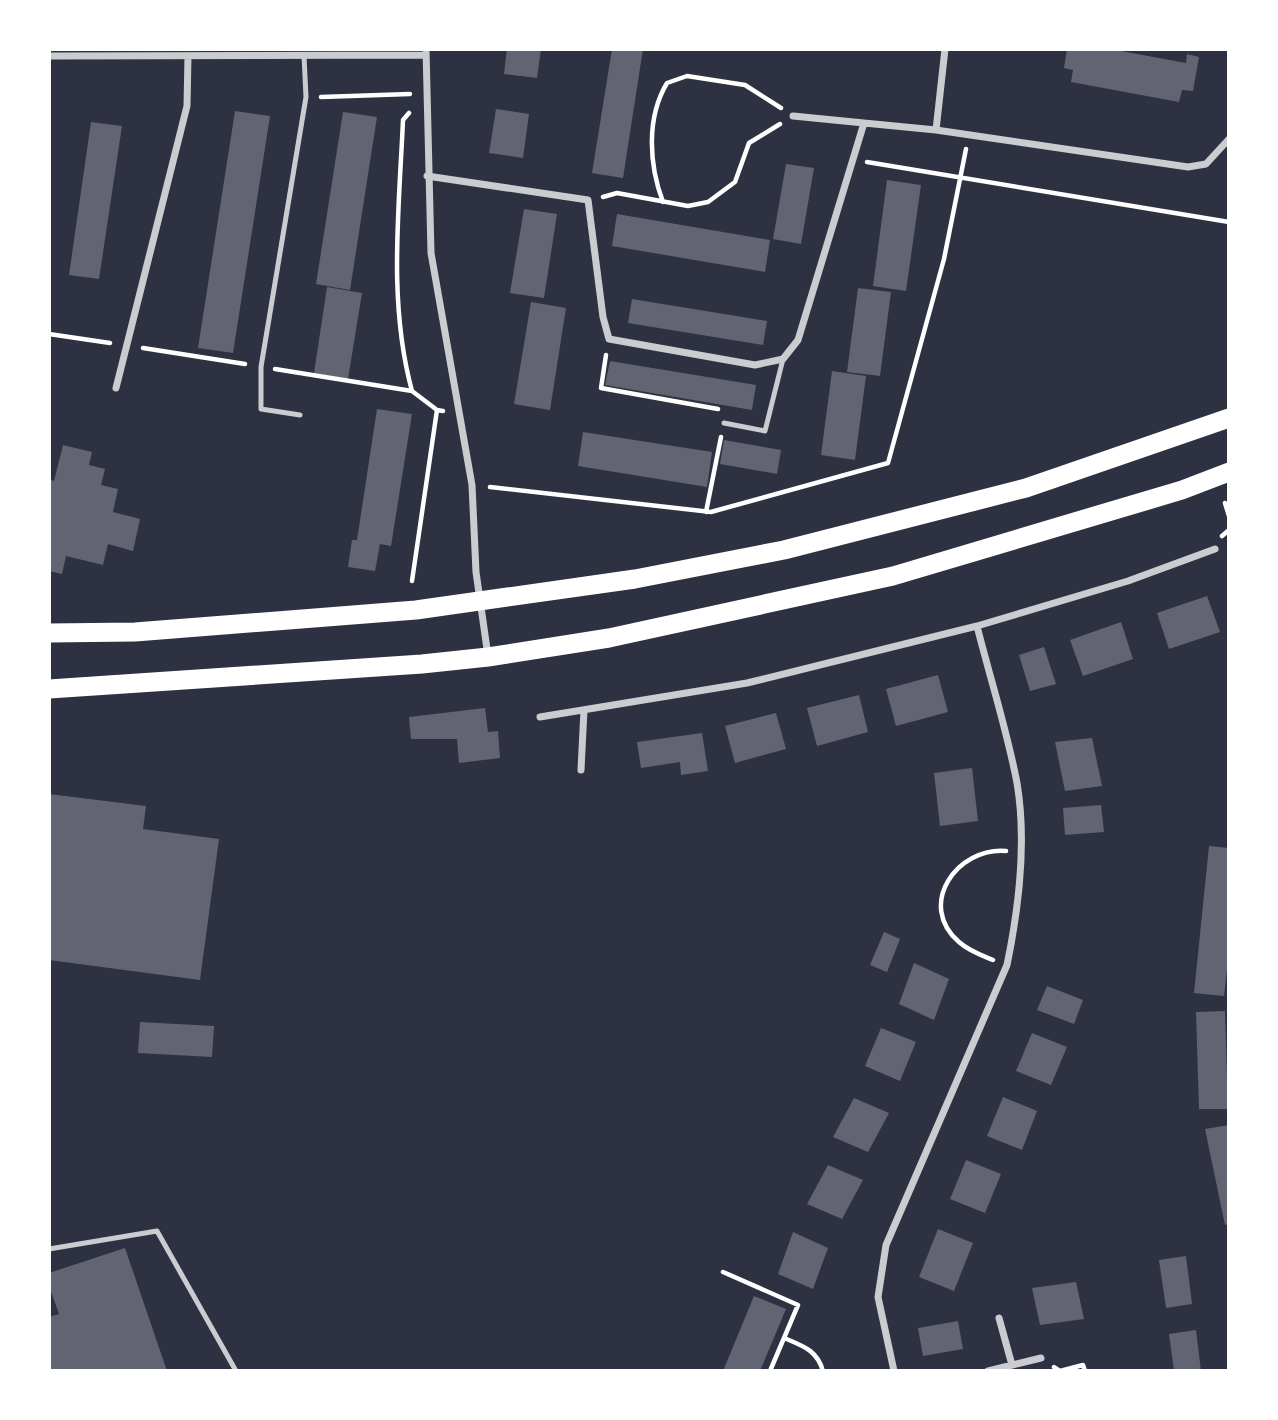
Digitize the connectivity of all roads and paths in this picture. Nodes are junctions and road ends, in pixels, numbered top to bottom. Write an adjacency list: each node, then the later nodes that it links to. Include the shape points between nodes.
1 (945, 49): 11 (street)
2 (426, 52): 6 (street); 7 (street)
3 (217, 53): 5 (street); 6 (street)
4 (49, 56): 5 (street)
5 (188, 56): 22 (street, via 187,106)
6 (304, 56): 8 (lane)
7 (426, 94): 8 (path); 15 (street); 27 (path, via 403,120 398,327)
8 (306, 97): 24 (lane)
9 (793, 116): 10 (street); 18 (path, via 749,143 735,182 725,191 708,202 688,206); 18 (path, via 745,85 687,76 667,83 653,131 652,163)
10 (864, 123): 11 (street); 14 (street)
11 (936, 130): 12 (street)
12 (968, 135): 13 (street, via 1188,167 1206,164); 16 (path)
13 (1229, 139)
14 (853, 160): 16 (path); 23 (street, via 798,340)
15 (427, 176): 17 (street); 29 (street, via 431,253)
16 (960, 178): 19 (path); 36 (path, via 944,260 888,463)
17 (588, 200): 18 (path, via 617,193); 21 (street)
18 (663, 202)
19 (1229, 222)
20 (49, 334): 22 (path)
21 (609, 339): 23 (street, via 755,365); 32 (path, via 601,388 718,408)
22 (126, 345): 24 (path); 26 (street)
23 (783, 359): 32 (lane, via 765,430)
24 (261, 367): 30 (lane, via 261,409)
25 (299, 374): 27 (path)
26 (116, 388)
27 (412, 391): 28 (path)
28 (437, 410): 29 (path); 39 (path)
29 (460, 413): 34 (street)
30 (300, 415)
31 (1229, 418): 40 (highway, via 1026,488 784,550)
32 (724, 423): 36 (path)
33 (1229, 472): 43 (highway, via 893,576 609,638)
34 (472, 485): 36 (path); 40 (street)
35 (1225, 503): 37 (path)
36 (706, 512)
37 (1229, 516)
38 (1214, 549): 41 (street, via 1128,581)
39 (412, 581)
40 (481, 603): 42 (highway, via 135,632); 43 (street)
41 (977, 626): 45 (street, via 747,683); 48 (street, via 1017,784)
42 (49, 633)
43 (488, 657): 44 (highway)
44 (49, 689)
45 (584, 710): 46 (street); 47 (street)
46 (540, 718)
47 (581, 770)
48 (1021, 853): 49 (street); 49 (path, via 977,853 957,867 944,886 941,907 957,941)
49 (1007, 965): 59 (street, via 886,1245 878,1297)
50 (49, 1249): 56 (lane, via 157,1231)
51 (723, 1272): 53 (path, via 798,1305)
52 (999, 1318): 55 (street)
53 (784, 1338): 57 (path); 58 (path, via 809,1348)
54 (1041, 1358): 55 (street); 61 (path, via 1060,1371 1083,1365)
55 (1012, 1365): 60 (street)
56 (236, 1371)
57 (771, 1371)
58 (823, 1371)
59 (894, 1371)
60 (988, 1371)
61 (1085, 1371)

